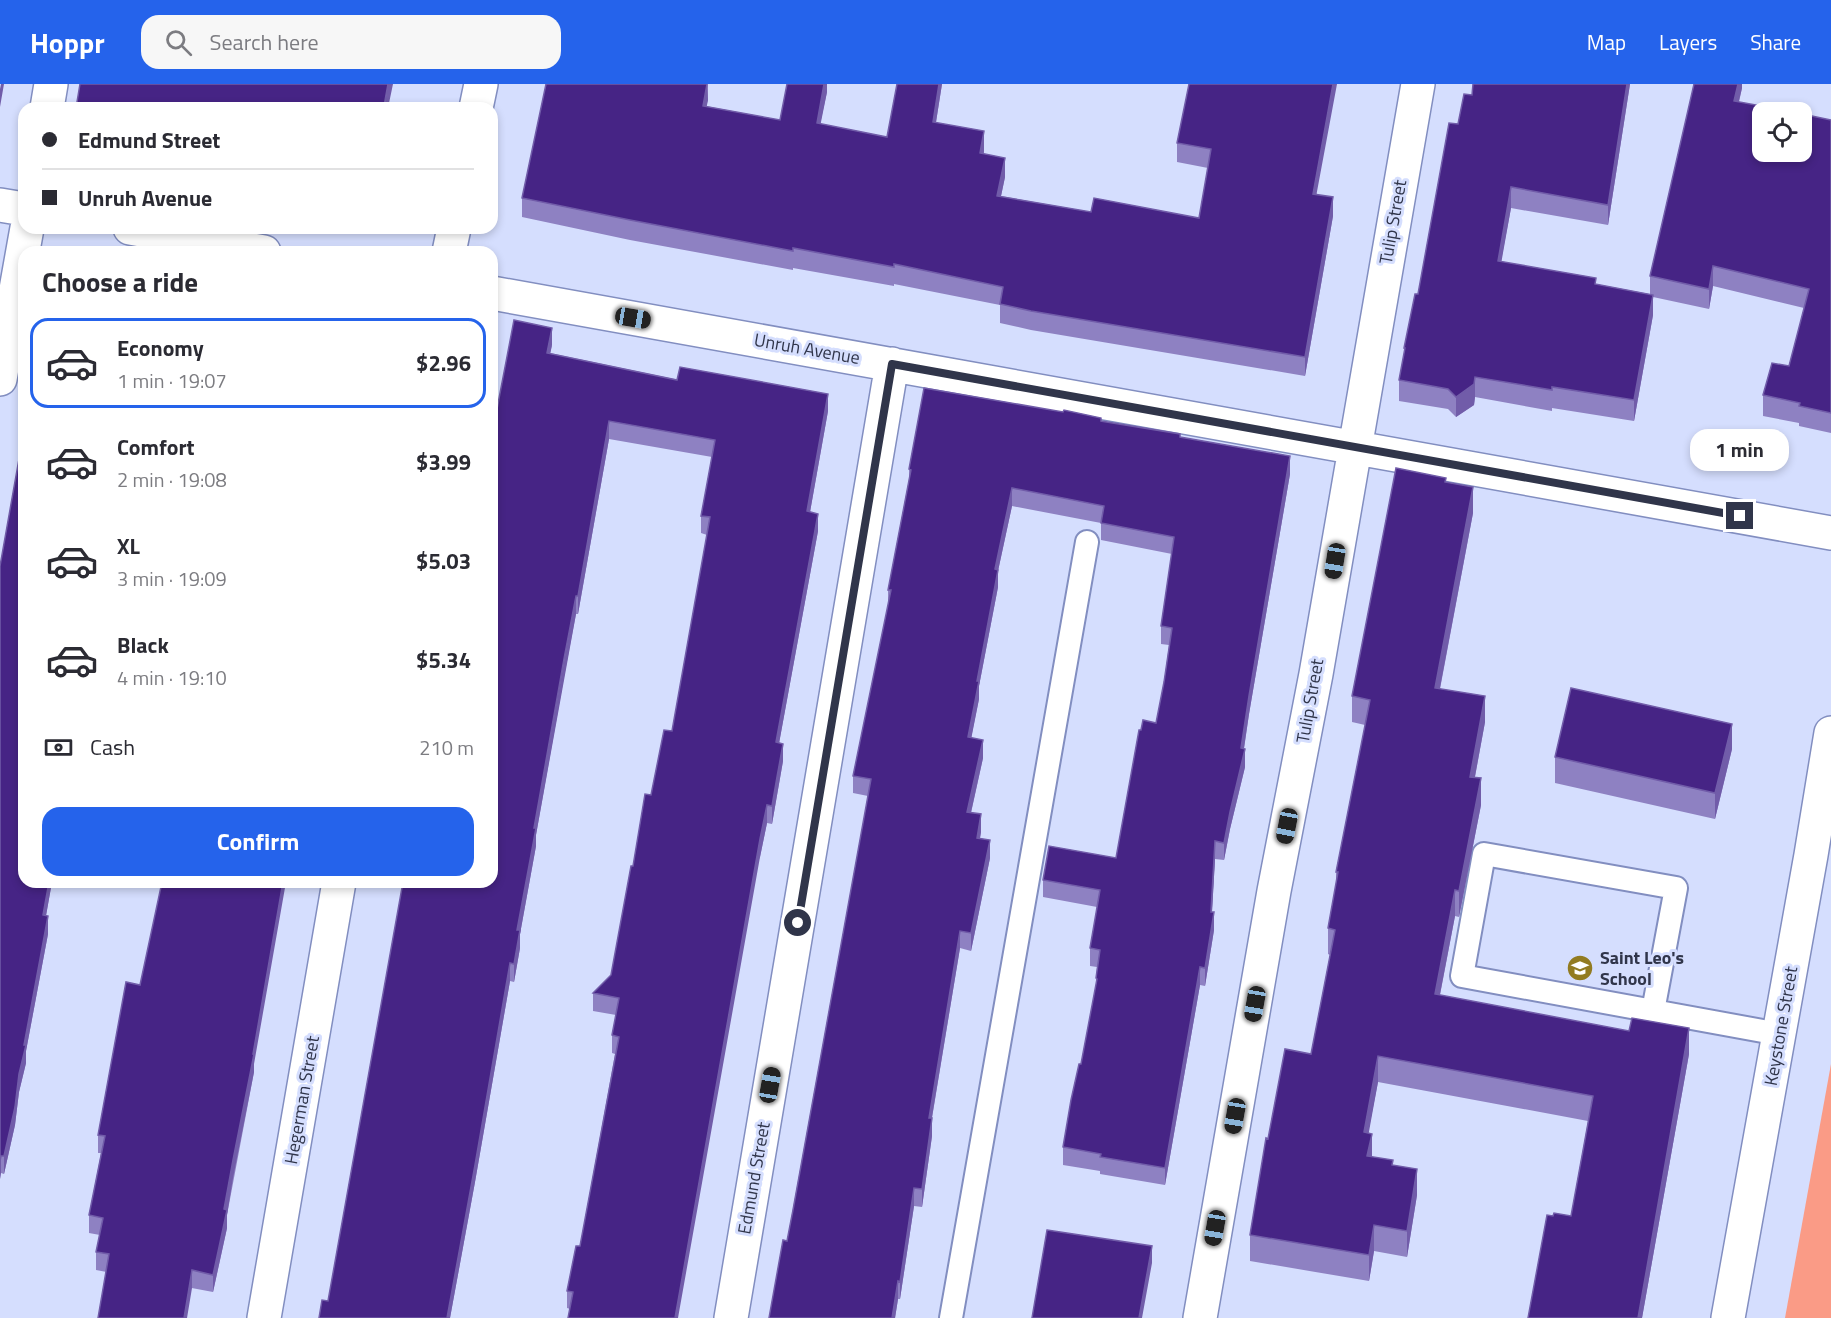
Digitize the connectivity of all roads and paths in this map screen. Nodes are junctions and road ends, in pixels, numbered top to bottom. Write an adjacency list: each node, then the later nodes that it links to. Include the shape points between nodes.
1 (51, 84): 4 (street)
2 (481, 84): 5 (street)
3 (1418, 84): 14 (street, Tulip Street)
4 (48, 102)
5 (477, 102)
6 (0, 205): 7 (street)
7 (18, 208)
8 (164, 234): 9 (street)
9 (230, 246)
10 (18, 278): 13 (street)
11 (498, 294): 12 (street, Unruh Avenue)
12 (892, 364): 14 (street, Unruh Avenue); 22 (street, Edmund Street)
13 (0, 379)
14 (1354, 447): 15 (street, Unruh Avenue); 24 (street, Tulip Street)
15 (1831, 532)
16 (1087, 542): 23 (lane)
17 (1831, 733): 20 (street, Keystone Street)
18 (338, 888): 21 (street, Hegerman Street)
19 (1653, 1011): 19 (lane, via 1462,976 1484,854 1676,888); 20 (lane)
20 (1779, 1034): 25 (street, Keystone Street)
21 (264, 1318)
22 (730, 1318)
23 (951, 1318)
24 (1200, 1318)
25 (1728, 1318)

